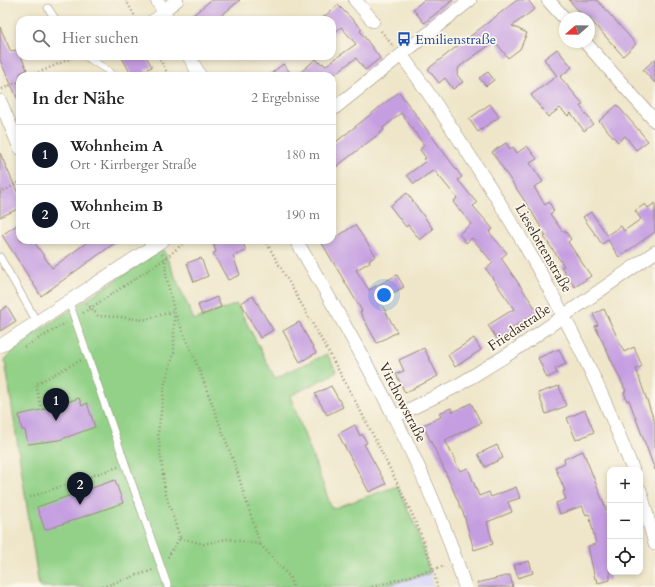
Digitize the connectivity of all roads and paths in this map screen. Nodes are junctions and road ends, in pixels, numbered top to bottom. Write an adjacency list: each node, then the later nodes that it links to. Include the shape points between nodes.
1 (126, 0): 10 (path)
2 (178, 0): 7 (street)
3 (355, 0): 12 (street)
4 (470, 0): 14 (street)
5 (548, 0): 8 (street)
6 (48, 8): 9 (lane)
7 (163, 10): 11 (lane)
8 (559, 12)
9 (53, 16)
10 (135, 16)
11 (155, 16)
12 (373, 21): 14 (path)
13 (590, 48): 27 (street)
14 (402, 56): 26 (street); 43 (street, Lieselottenstraße, via 494,193)
15 (68, 60): 19 (path)
16 (91, 60): 20 (lane)
17 (160, 60): 21 (path)
18 (191, 60): 22 (street)
19 (40, 72)
20 (109, 72)
21 (167, 72)
22 (198, 72)
23 (16, 83): 24 (path)
24 (0, 90)
25 (0, 101): 28 (street)
26 (336, 107)
27 (655, 121)
28 (16, 139)
29 (16, 184): 30 (path)
30 (0, 193)
31 (157, 244): 39 (street)
32 (161, 244): 38 (path)
33 (182, 244): 38 (path)
34 (267, 244): 60 (path, via 363,413 416,521)
35 (298, 244): 50 (street, Virchowstraße)
36 (655, 252): 43 (street, Friedastraße)
37 (0, 257): 45 (lane)
38 (165, 259): 41 (path); 42 (path)
39 (80, 295): 40 (street); 41 (path)
40 (68, 302): 44 (lane); 45 (street)
41 (91, 308): 42 (path, via 98,316 143,320); 44 (path)
42 (174, 311): 55 (path, via 174,353 165,383 158,433 165,492); 56 (path, via 232,458)
43 (564, 315): 50 (street, Friedastraße, via 515,350 460,384); 52 (street, Lieselottenstraße, via 590,367)
44 (74, 318): 47 (path); 48 (lane)
45 (37, 322): 46 (street)
46 (0, 346)
47 (18, 350)
48 (87, 356): 49 (path, via 36,384); 51 (lane)
49 (40, 406)
50 (394, 417): 58 (street, Virchowstraße, via 432,493)
51 (125, 464): 53 (path); 59 (lane)
52 (632, 467)
53 (30, 497)
54 (643, 501): 57 (street)
55 (180, 538): 56 (path, via 204,544 226,539); 59 (path)
56 (260, 544): 63 (path, via 289,576)
57 (655, 544)
58 (457, 562): 60 (path); 66 (street, Virchowstraße)
59 (161, 567): 61 (path); 62 (lane)
60 (433, 569): 64 (path); 65 (path)
61 (102, 587)
62 (168, 587)
63 (293, 587)
64 (372, 587)
65 (437, 587)
66 (465, 587)

